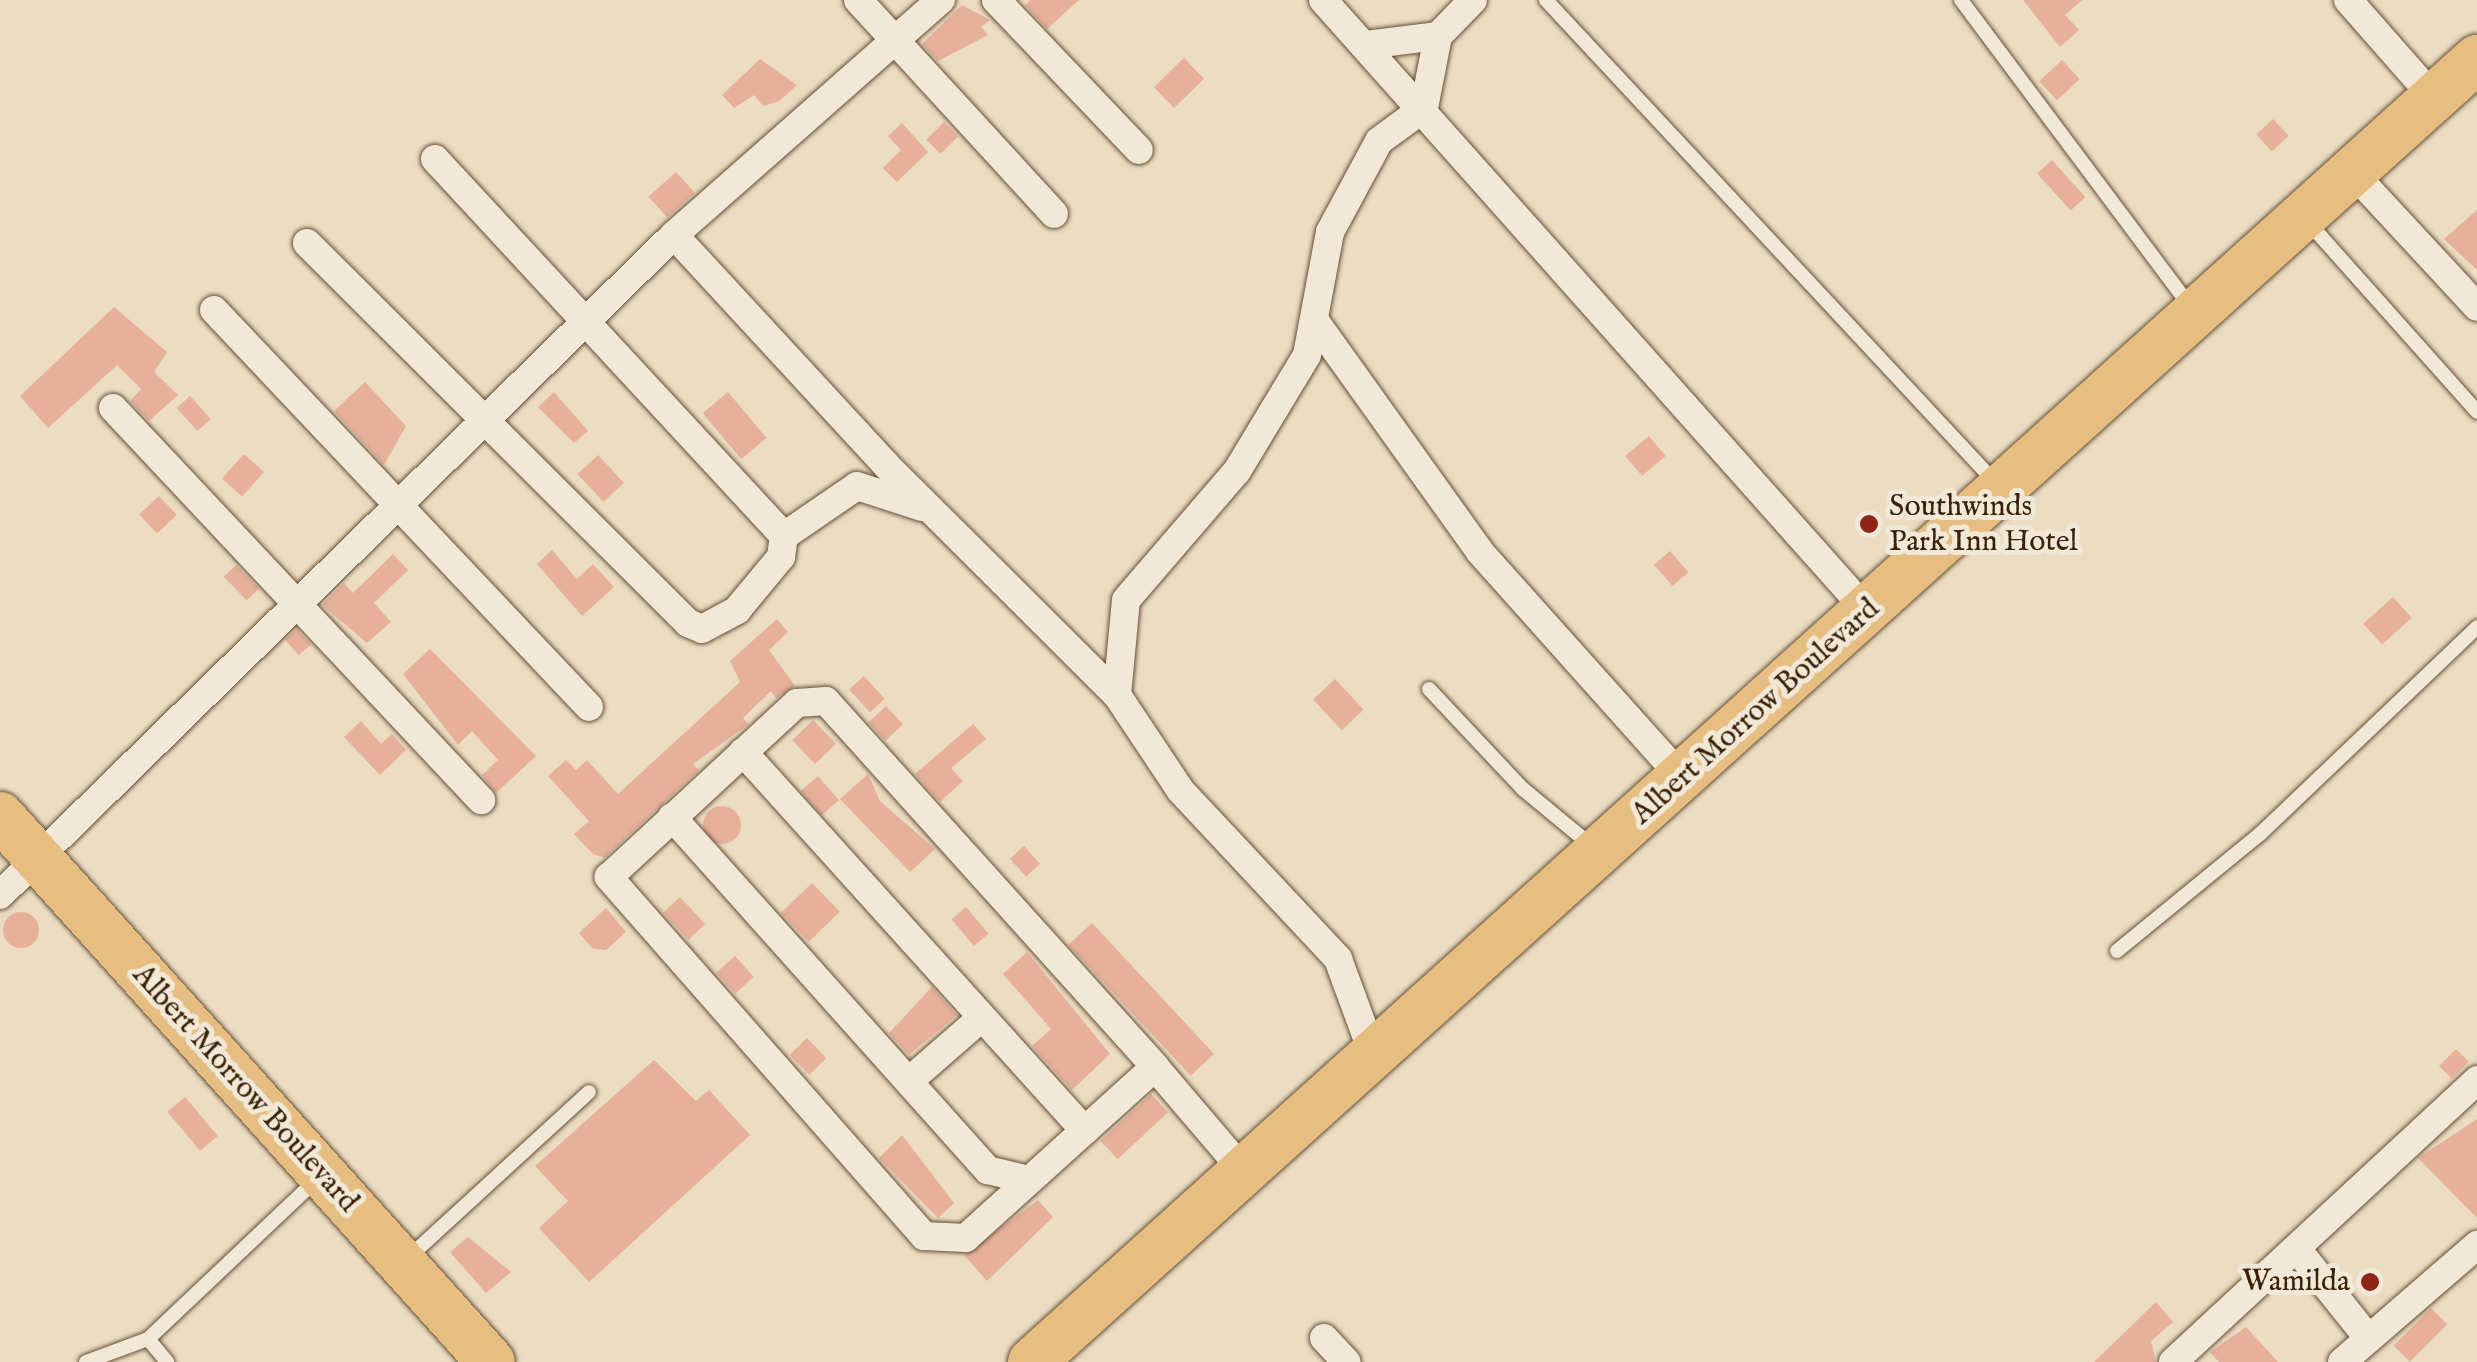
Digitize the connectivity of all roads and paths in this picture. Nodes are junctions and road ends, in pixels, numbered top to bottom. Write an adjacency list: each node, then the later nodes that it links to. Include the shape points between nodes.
1 (858, 0): 10 (street)
2 (942, 0): 10 (street)
3 (996, 0): 15 (street)
4 (1323, 0): 11 (street)
5 (1473, 0): 9 (street)
6 (1546, 0): 30 (lane)
7 (1961, 0): 24 (lane)
8 (2348, 0): 13 (street)
9 (1438, 36): 11 (street); 14 (street)
10 (894, 39): 18 (street); 20 (street)
11 (1366, 45): 14 (street)
12 (2477, 60): 13 (highway, Albert Morrow Boulevard)
13 (2435, 98): 17 (highway, Albert Morrow Boulevard)
14 (1424, 108): 26 (street, via 1378,141 1330,232); 35 (street)
15 (1139, 150)
16 (435, 159): 25 (street)
17 (2354, 174): 19 (highway, Albert Morrow Boulevard); 22 (street)
18 (1054, 214)
19 (2304, 218): 24 (highway, Albert Morrow Boulevard); 28 (lane)
20 (674, 234): 25 (street); 32 (street)
21 (307, 242): 29 (street)
22 (2477, 307)
23 (214, 310): 31 (street)
24 (2196, 313): 30 (highway, Albert Morrow Boulevard)
25 (586, 321): 29 (street); 33 (street)
26 (1318, 324): 38 (street, via 1237,471 1131,590); 41 (street, via 1480,552)
27 (113, 408): 34 (street)
28 (2477, 412)
29 (480, 420): 31 (street); 33 (street, via 672,614 702,629 753,594)
30 (2001, 489): 35 (highway, Albert Morrow Boulevard)
31 (400, 497): 34 (street); 39 (street)
32 (940, 514): 33 (street, via 857,486); 38 (street)
33 (784, 536)
34 (295, 600): 42 (street); 46 (street)
35 (1868, 611): 41 (highway, Albert Morrow Boulevard)
36 (2477, 628): 48 (lane, via 2274,820)
37 (1429, 689): 45 (lane)
38 (1117, 695): 50 (street, via 1182,791 1338,959)
39 (589, 706)
40 (742, 752): 44 (street); 49 (street); 51 (street, via 797,702 826,701)
41 (1682, 778): 45 (highway, Albert Morrow Boulevard)
42 (481, 800)
43 (0, 816): 46 (highway, Albert Morrow Boulevard)
44 (672, 817): 53 (street); 58 (street, via 614,869 610,886 902,1219 941,1241 966,1238)
45 (1599, 853): 50 (highway, Albert Morrow Boulevard)
46 (39, 859): 47 (street); 56 (highway, Albert Morrow Boulevard)
47 (0, 895)
48 (2117, 951)
49 (980, 1018): 53 (street); 55 (street)
50 (1374, 1057): 57 (highway, Albert Morrow Boulevard)
51 (1154, 1067): 55 (street); 57 (street)
52 (2477, 1080): 60 (street)
53 (909, 1081): 58 (street, via 988,1170)
54 (589, 1092): 61 (lane)
55 (1085, 1130): 58 (street)
56 (322, 1175): 61 (highway, Albert Morrow Boulevard); 64 (lane)
57 (1247, 1176): 68 (highway, Albert Morrow Boulevard)
58 (1028, 1180)
59 (2477, 1245): 63 (street)
60 (2297, 1250): 63 (street); 70 (street)
61 (401, 1264): 67 (highway, Albert Morrow Boulevard)
62 (1324, 1338): 69 (street)
63 (2368, 1338): 71 (street)
64 (148, 1339): 65 (lane); 66 (lane)
65 (86, 1362)
66 (167, 1362)
67 (490, 1362)
68 (1032, 1362)
69 (1346, 1362)
70 (2173, 1362)
71 (2342, 1362)

